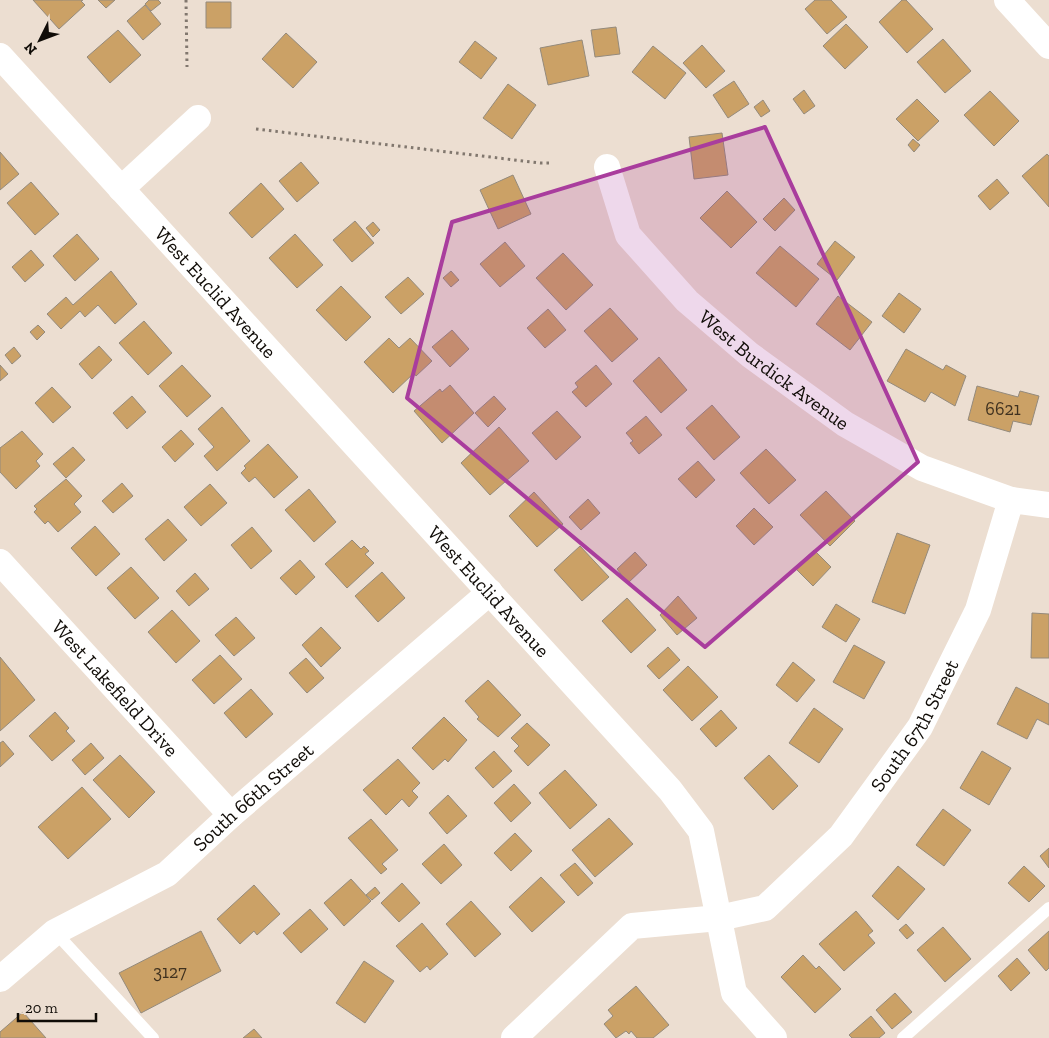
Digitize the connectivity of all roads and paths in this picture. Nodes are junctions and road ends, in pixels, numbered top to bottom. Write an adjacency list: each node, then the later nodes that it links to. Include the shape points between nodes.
1 (186, 0): 5 (path)
2 (1007, 0): 3 (street)
3 (1049, 46)
4 (0, 56): 10 (street, West Euclid Avenue)
5 (187, 67)
6 (198, 118): 10 (street)
7 (256, 129): 8 (path)
8 (551, 163)
9 (607, 167): 11 (street, West Burdick Avenue, via 628,235 687,301 750,356 844,424 922,468)
10 (121, 189): 14 (street, West Euclid Avenue)
11 (1011, 500): 12 (street); 17 (street, South 67th Street, via 978,610 920,727 841,836 765,908)
12 (1049, 505)
13 (0, 562): 15 (street, West Lakefield Drive)
14 (490, 592): 15 (street, South 66th Street); 17 (street, West Euclid Avenue, via 670,790 701,831)
15 (230, 815): 18 (street, South 66th Street, via 167,874)
16 (1049, 908): 23 (lane)
17 (719, 918): 21 (street, South 67th Street, via 632,926); 22 (street, West Euclid Avenue, via 734,993)
18 (55, 932): 19 (street, South 66th Street); 20 (lane)
19 (0, 979)
20 (153, 1038)
21 (514, 1038)
22 (774, 1038)
23 (903, 1038)

